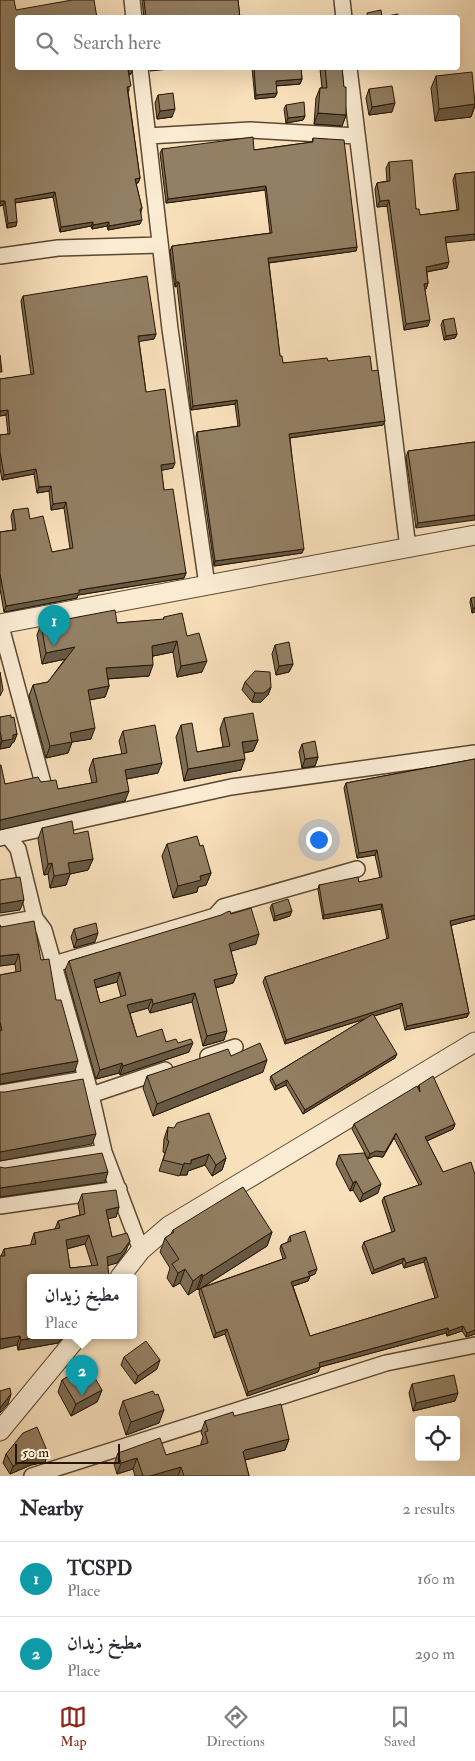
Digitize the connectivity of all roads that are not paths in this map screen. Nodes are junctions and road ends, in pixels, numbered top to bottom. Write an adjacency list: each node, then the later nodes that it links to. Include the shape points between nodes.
1 (132, 0): 3 (street)
2 (342, 0): 4 (street)
3 (134, 15)
4 (344, 15)
5 (140, 70): 7 (street)
6 (349, 70): 8 (street)
7 (148, 136): 8 (street, via 250,130); 9 (street)
8 (357, 136): 12 (street)
9 (160, 245): 10 (street, via 58,248); 13 (street)
10 (0, 256)
11 (475, 535): 12 (street)
12 (408, 548): 13 (street)
13 (207, 585): 14 (street)
14 (0, 624): 16 (street)
15 (475, 753): 17 (street, via 231,787)
16 (43, 783)
17 (4, 837): 19 (street, via 18,849)
18 (357, 869): 21 (street, via 223,907 215,916)
19 (35, 918): 20 (street); 21 (street, via 44,930)
20 (0, 924)
21 (54, 964): 24 (street)
22 (475, 1042): 31 (street, via 168,1226)
23 (235, 1047): 26 (street)
24 (86, 1079): 25 (street); 26 (street)
25 (0, 1093)
26 (90, 1095): 27 (street)
27 (104, 1152): 28 (street); 29 (street)
28 (0, 1169)
29 (119, 1189): 30 (street); 31 (street)
30 (0, 1206)
31 (141, 1250): 32 (street)
32 (122, 1274)
33 (76, 1339): 35 (street)
34 (475, 1345): 36 (street, via 386,1363)
35 (0, 1431)
36 (32, 1476)

